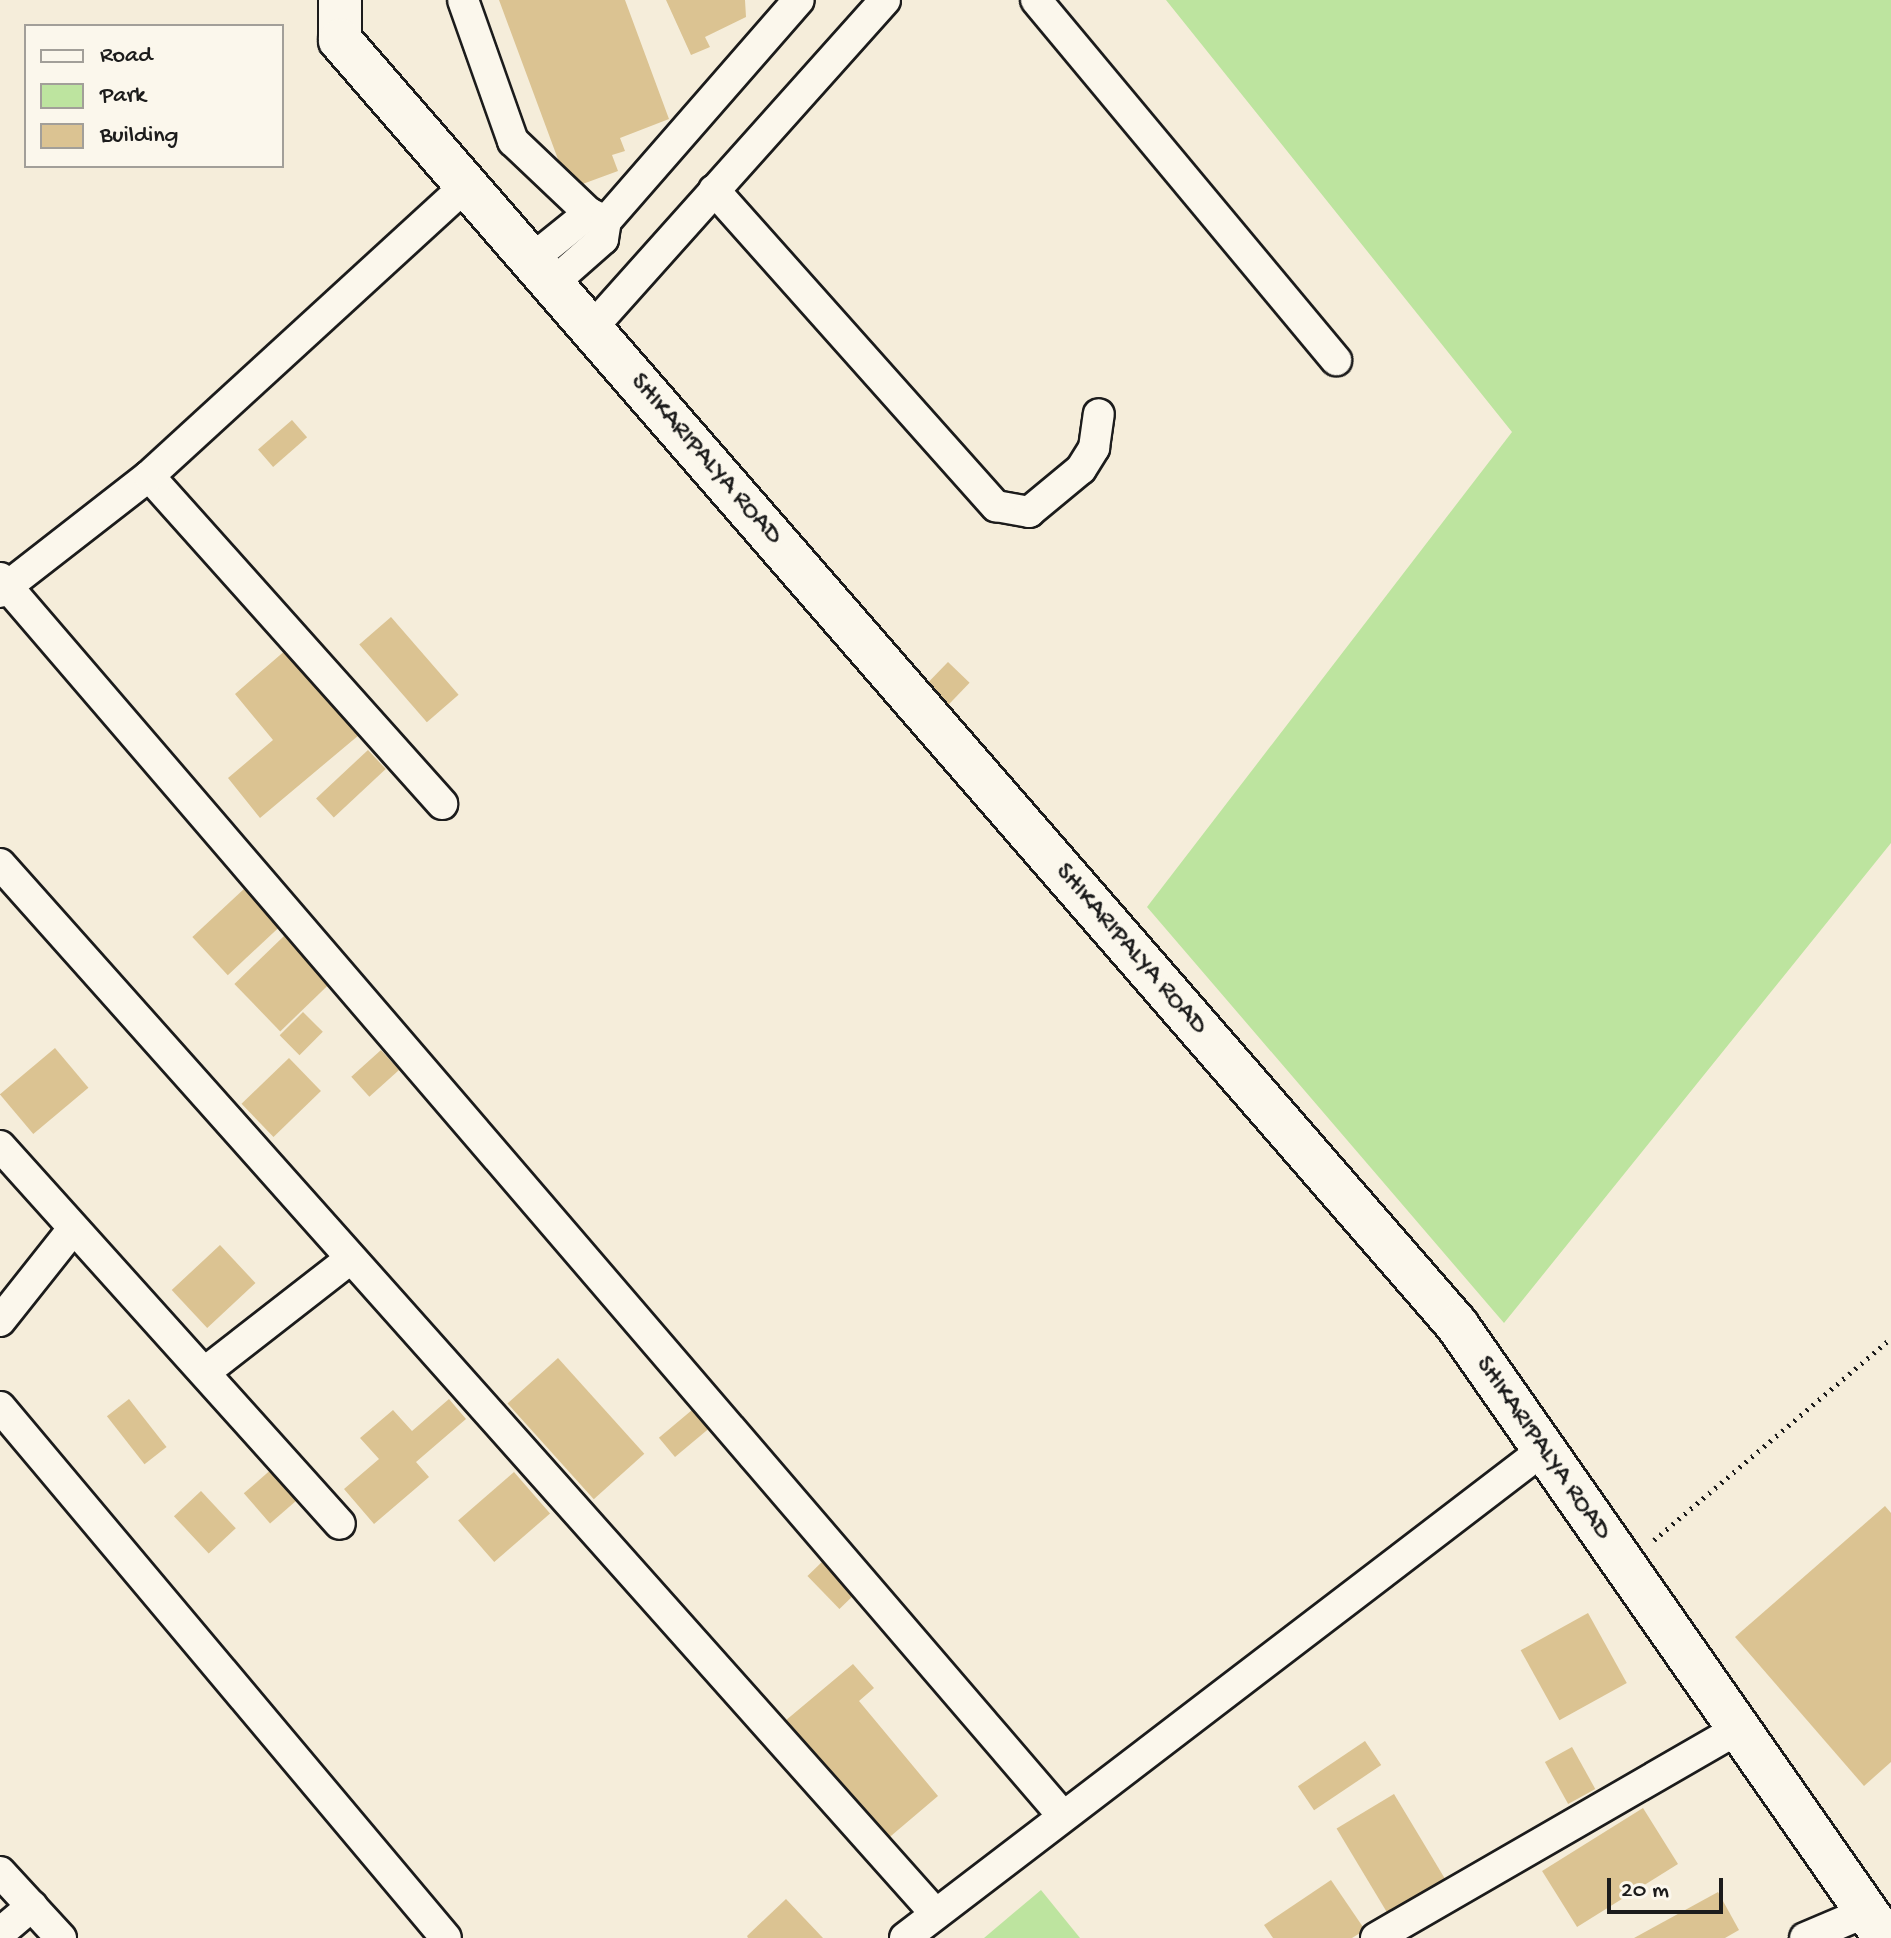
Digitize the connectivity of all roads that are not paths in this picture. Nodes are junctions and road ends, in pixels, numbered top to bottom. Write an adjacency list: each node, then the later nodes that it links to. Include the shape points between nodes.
1 (340, 0): 6 (street, SHIKARIPALYA ROAD, via 340,40)
2 (463, 0): 8 (street, via 513,141)
3 (799, 0): 8 (street)
4 (885, 0): 7 (street)
5 (1036, 0): 11 (street)
6 (466, 186): 9 (street, SHIKARIPALYA ROAD); 13 (street)
7 (714, 190): 10 (street); 12 (street, via 996,506 1029,512 1081,469 1094,448)
8 (597, 217): 9 (street)
9 (541, 272): 10 (street, SHIKARIPALYA ROAD)
10 (591, 329): 23 (street, SHIKARIPALYA ROAD, via 1457,1325)
11 (1336, 360)
12 (1099, 414)
13 (149, 476): 14 (street); 15 (street)
14 (2, 585): 26 (street)
15 (442, 804)
16 (0, 864): 19 (street)
17 (0, 1146): 18 (street)
18 (72, 1230): 20 (street); 21 (street)
19 (350, 1259): 21 (street); 29 (street)
20 (0, 1321)
21 (205, 1372): 24 (street)
22 (0, 1407): 33 (street)
23 (1543, 1450): 25 (street, SHIKARIPALYA ROAD); 26 (street)
24 (340, 1524)
25 (1738, 1729): 30 (street, SHIKARIPALYA ROAD); 35 (street)
26 (1063, 1816): 29 (street)
27 (0, 1872): 28 (street)
28 (32, 1906): 31 (street); 32 (street)
29 (935, 1913): 34 (street)
30 (1876, 1925): 36 (street)
31 (0, 1933)
32 (61, 1938)
33 (446, 1938)
34 (905, 1938)
35 (1376, 1938)
36 (1805, 1938)

